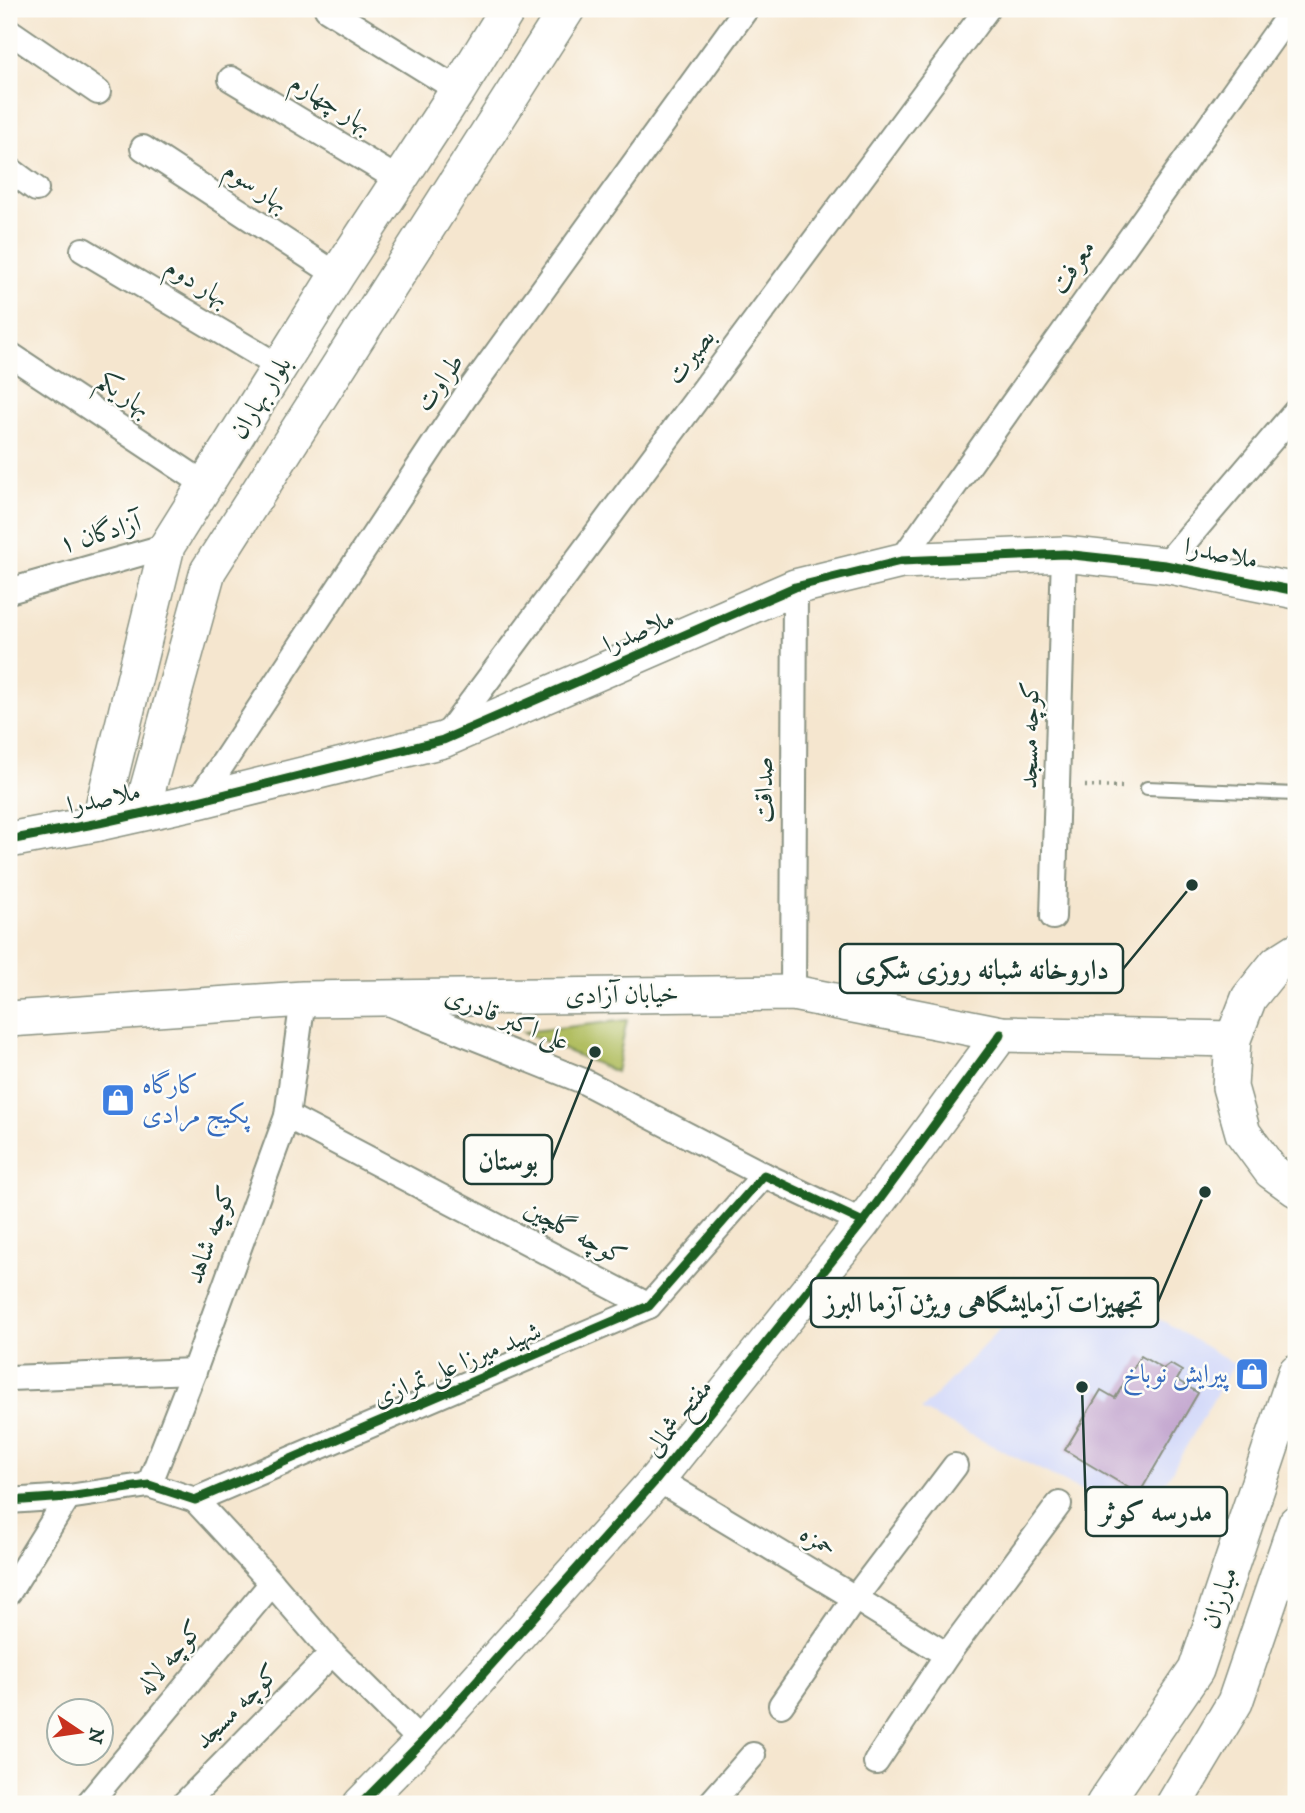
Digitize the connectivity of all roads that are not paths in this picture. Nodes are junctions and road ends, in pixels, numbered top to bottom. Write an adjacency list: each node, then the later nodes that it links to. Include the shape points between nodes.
1 (327, 9): 9 (street)
2 (508, 9): 9 (street, بلوار بهاران)
3 (567, 9): 32 (street, بلوار بهاران, via 208,571)
4 (746, 9): 31 (street, طراوت, via 465,397)
5 (987, 9): 28 (street, بصیرت)
6 (1293, 9): 23 (street, معرفت)
7 (9, 31): 10 (street)
8 (231, 79): 13 (street, بهار چهارم)
9 (458, 90): 13 (street, بلوار بهاران)
10 (97, 92)
11 (143, 148): 16 (street, بهار سوم)
12 (9, 169): 14 (street)
13 (400, 180): 16 (street, بلوار بهاران)
14 (36, 190)
15 (83, 250): 18 (street, بهار دوم)
16 (337, 275): 18 (street, بلوار بهاران)
17 (9, 354): 20 (street, بهار یکم)
18 (280, 368): 20 (street, بلوار بهاران)
19 (1296, 411): 24 (street)
20 (206, 485): 21 (street, بلوار بهاران)
21 (167, 547): 26 (street, آزادگان ۱); 33 (street, بلوار بهاران)
22 (1064, 554): 23 (street, ملاصدرا); 24 (street, ملاصدرا); 35 (street, کوچه مسجد)
23 (901, 561): 25 (street, ملاصدرا)
24 (1165, 565): 27 (street, ملاصدرا)
25 (795, 587): 28 (street, ملاصدرا); 37 (street, صداقت)
26 (9, 591)
27 (1296, 591)
28 (443, 740): 31 (street, ملاصدرا)
29 (1147, 788): 30 (lane)
30 (1296, 794)
31 (198, 801): 32 (street, ملاصدرا)
32 (141, 813): 33 (street, ملاصدرا)
33 (99, 823): 34 (street, ملاصدرا)
34 (9, 840)
35 (1053, 917)
36 (1296, 951): 42 (street, via 1277,963 1249,998)
37 (793, 993): 38 (street, خیابان آزادی); 41 (street, خیابان آزادی)
38 (376, 998): 39 (street, خیابان آزادی); 44 (street, علی اکبر قادری, via 583,1082)
39 (303, 999): 40 (street, خیابان آزادی); 43 (street, کوچه شاهد)
40 (9, 1019)
41 (1001, 1034): 42 (street, خیابان آزادی); 46 (street, مفتح شمالی)
42 (1233, 1039): 45 (street, via 1230,1087 1243,1133 1271,1171)
43 (287, 1116): 47 (street, کوچه گلچین); 48 (street, کوچه شاهد)
44 (764, 1175): 46 (street); 47 (street, شهید میرزا علی تمرازی)
45 (1296, 1189)
46 (863, 1222): 52 (street, مفتح شمالی)
47 (649, 1306): 55 (street, شهید میرزا علی تمرازی)
48 (194, 1371): 50 (street); 53 (street, کوچه شاهد)
49 (1296, 1372): 72 (street, مبارزان, via 1196,1670)
50 (9, 1378)
51 (956, 1466): 61 (street)
52 (657, 1479): 61 (street, حمزه); 65 (street, مفتح شمالی)
53 (149, 1485): 54 (street); 55 (street)
54 (68, 1497): 56 (street); 60 (street)
55 (195, 1500): 59 (street)
56 (9, 1501)
57 (1059, 1504): 63 (street)
58 (1296, 1523): 73 (street, مبارزان, via 1235,1702)
59 (272, 1583): 62 (street); 68 (street, کوچه لاله)
60 (9, 1592)
61 (855, 1598): 63 (street, حمزه); 64 (street)
62 (332, 1653): 65 (street); 69 (street, کوچه مسجد)
63 (947, 1656): 67 (street)
64 (781, 1705)
65 (422, 1742): 70 (street, مفتح شمالی)
66 (753, 1755): 71 (street)
67 (876, 1762)
68 (88, 1804)
69 (184, 1804)
70 (361, 1804)
71 (710, 1804)
72 (1104, 1804)
73 (1174, 1804)

